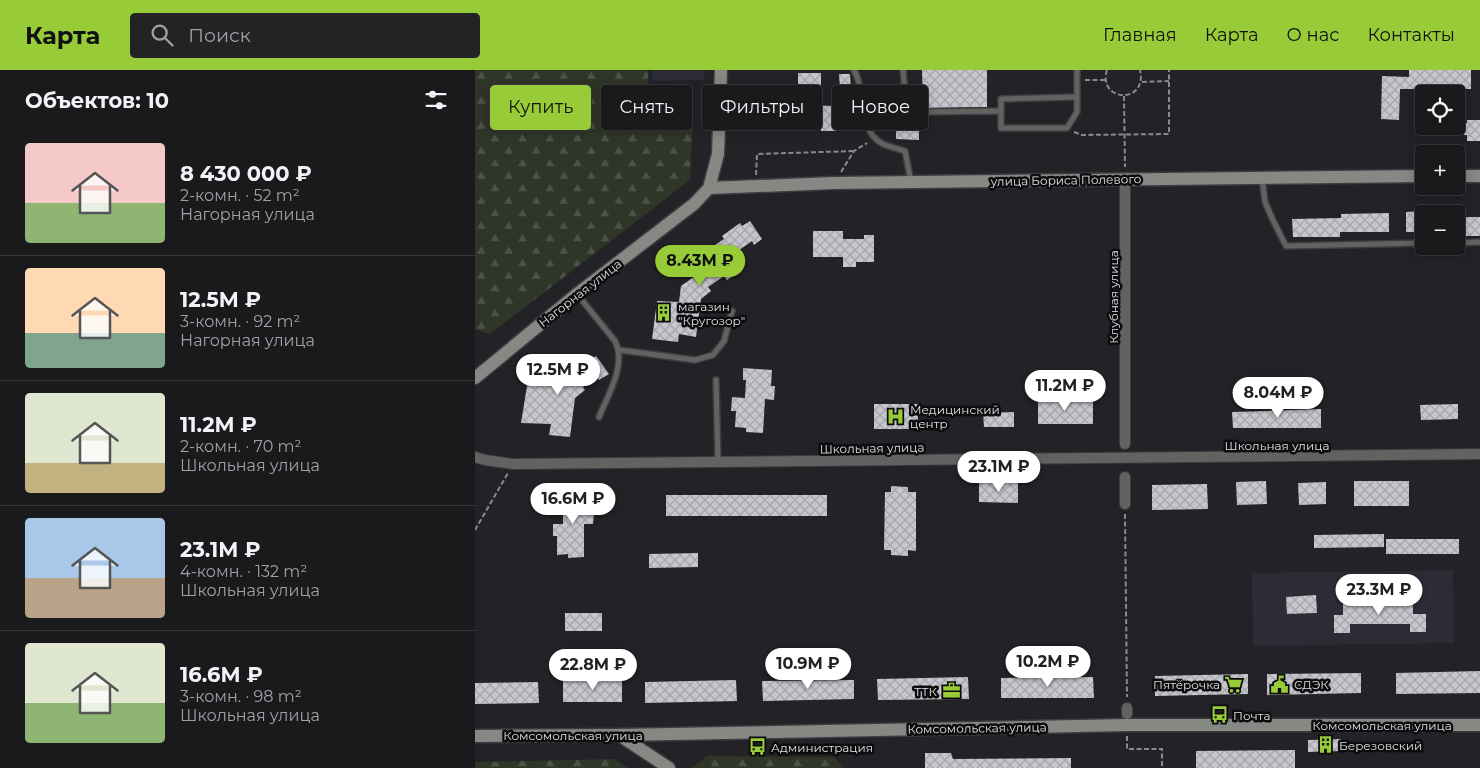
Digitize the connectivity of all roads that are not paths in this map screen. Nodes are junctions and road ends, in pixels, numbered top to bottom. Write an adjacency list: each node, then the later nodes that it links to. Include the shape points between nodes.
1 (721, 70): 13 (main road, Нагорная улица, via 718,154)
2 (854, 70): 12 (lane, via 870,132 882,144 905,151)
3 (903, 70): 6 (lane, via 906,104 919,112)
4 (1077, 70): 5 (lane)
5 (1077, 97): 6 (lane, via 1001,99); 6 (lane, via 1077,112 1067,128 1001,128)
6 (1001, 111)
7 (1415, 176): 10 (main road, улица Бориса Полевого)
8 (1465, 176): 9 (main road)
9 (1480, 176)
10 (1261, 178): 11 (main road, улица Бориса Полевого); 15 (lane, via 1265,202 1286,246)
11 (1125, 180): 12 (main road, улица Бориса Полевого); 23 (street, Клубная улица)
12 (911, 182): 13 (main road, улица Бориса Полевого)
13 (709, 188): 17 (main road, Нагорная улица, via 694,204)
14 (1480, 242): 16 (lane)
15 (1415, 243)
16 (1465, 243)
17 (577, 294): 19 (lane); 20 (main road, Нагорная улица)
18 (732, 311): 19 (lane, via 724,341 713,355 695,360)
19 (620, 350): 22 (lane, via 619,366)
20 (475, 378)
21 (716, 380): 26 (lane)
22 (599, 417)
23 (1125, 444)
24 (1480, 454): 26 (street, Школьная улица)
25 (475, 457): 26 (street, Школьная улица, via 513,464)
26 (718, 462)
27 (1125, 477): 28 (street)
28 (1125, 504)
29 (1480, 725): 30 (main road, Комсомольская улица, via 1127,725)
30 (619, 735): 31 (main road, Комсомольская улица); 32 (main road)
31 (475, 736)
32 (669, 768)

